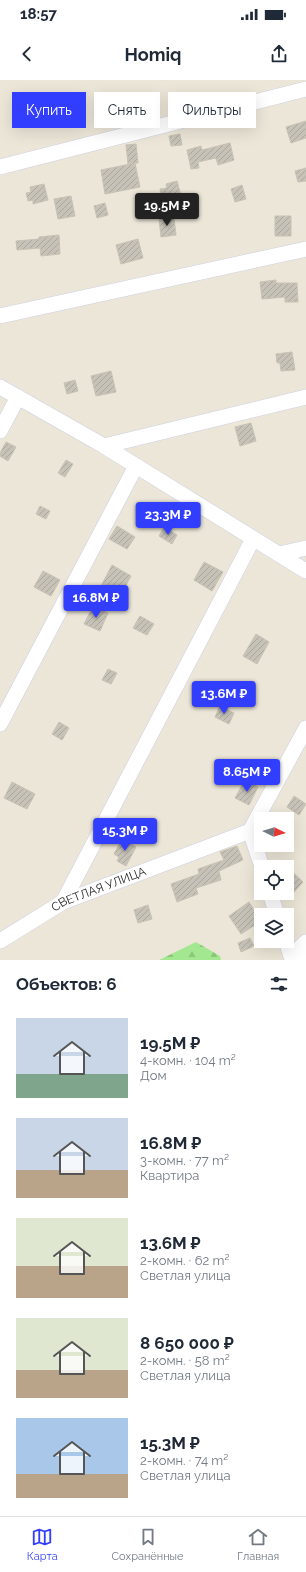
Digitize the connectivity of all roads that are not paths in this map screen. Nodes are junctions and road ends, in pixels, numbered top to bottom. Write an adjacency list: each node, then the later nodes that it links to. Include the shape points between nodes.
1 (306, 89): 2 (street)
2 (0, 166)
3 (306, 249): 4 (street)
4 (0, 316)
5 (0, 387): 6 (street)
6 (18, 397): 8 (street); 9 (street)
7 (306, 397): 9 (street)
8 (0, 432)
9 (104, 446): 10 (street)
10 (136, 466): 11 (street); 15 (street)
11 (254, 539): 13 (street); 19 (street)
12 (306, 548): 13 (street)
13 (279, 554): 14 (street)
14 (306, 571)
15 (0, 724)
16 (306, 728): 17 (street)
17 (250, 831): 18 (street); 19 (street, СВЕТЛАЯ УЛИЦА)
18 (260, 860)
19 (63, 902): 20 (street, СВЕТЛАЯ УЛИЦА)
20 (0, 941)
21 (306, 942): 24 (street)
22 (288, 948): 24 (street)
23 (306, 955): 24 (street)
24 (291, 956)

